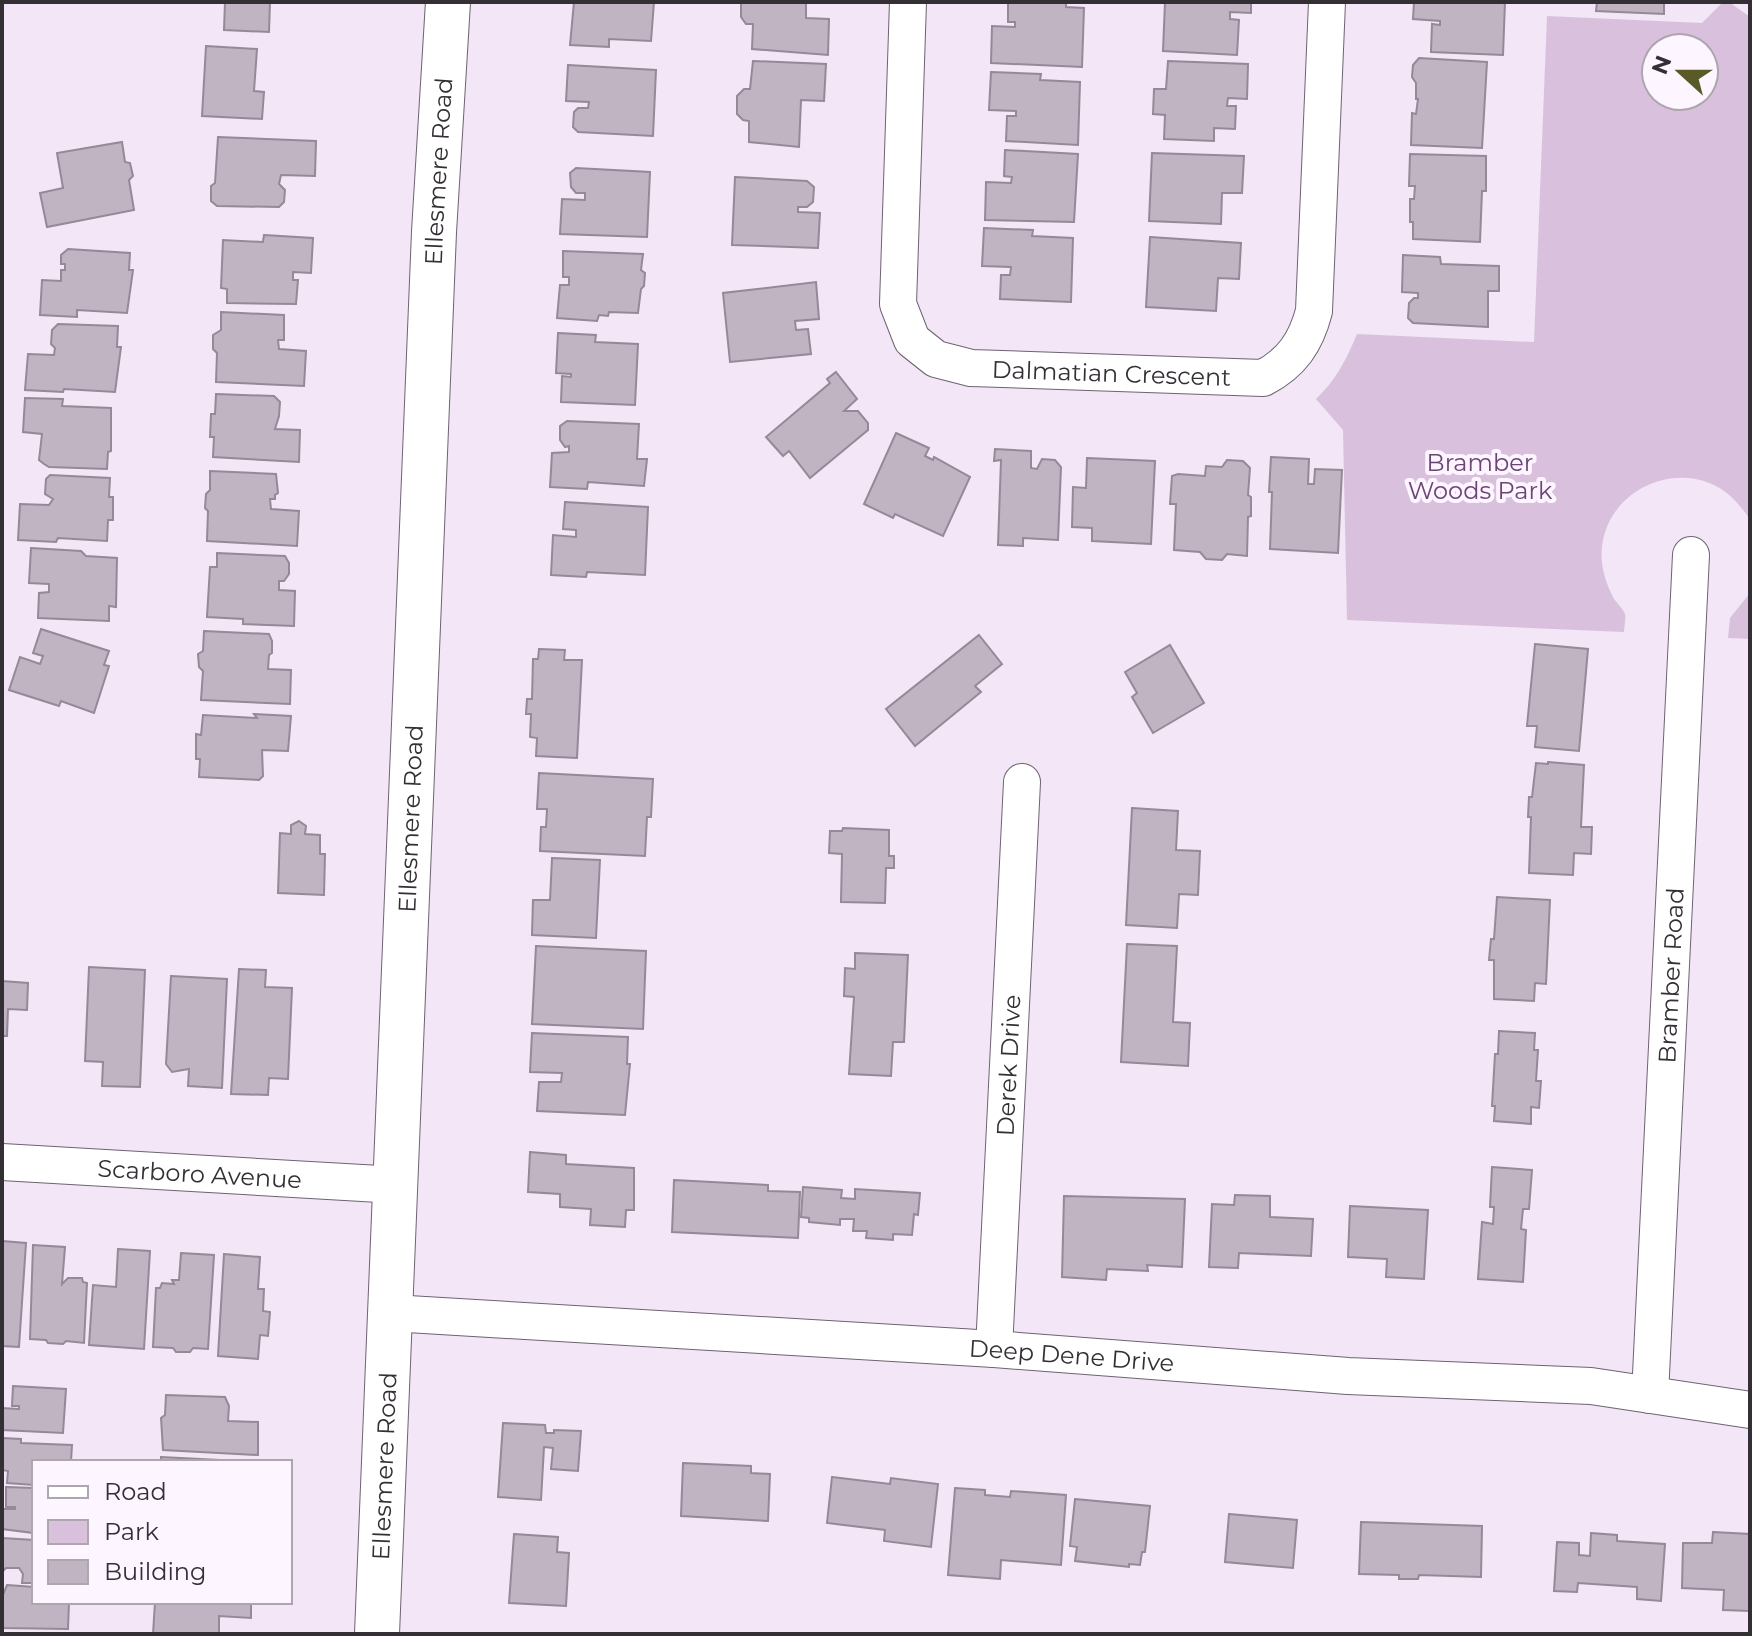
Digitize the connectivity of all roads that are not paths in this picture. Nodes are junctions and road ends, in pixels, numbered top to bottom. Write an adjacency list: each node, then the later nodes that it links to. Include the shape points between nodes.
1 (448, 2): 7 (main road, Ellesmere Road, via 434,232)
2 (908, 2): 3 (street, Dalmatian Crescent, via 898,304 912,340 936,359 971,368 1263,378 1301,347 1314,311)
3 (1327, 2)
4 (1691, 555): 10 (street, Bramber Road)
5 (1022, 782): 9 (street, Derek Drive)
6 (2, 1162): 7 (street, Scarboro Avenue)
7 (397, 1185): 8 (main road, Ellesmere Road)
8 (391, 1313): 9 (street, Deep Dene Drive); 12 (main road, Ellesmere Road)
9 (994, 1349): 10 (street, Deep Dene Drive, via 1348,1376 1591,1386)
10 (1650, 1395): 11 (street, Deep Dene Drive)
11 (1750, 1410)
12 (377, 1634)

